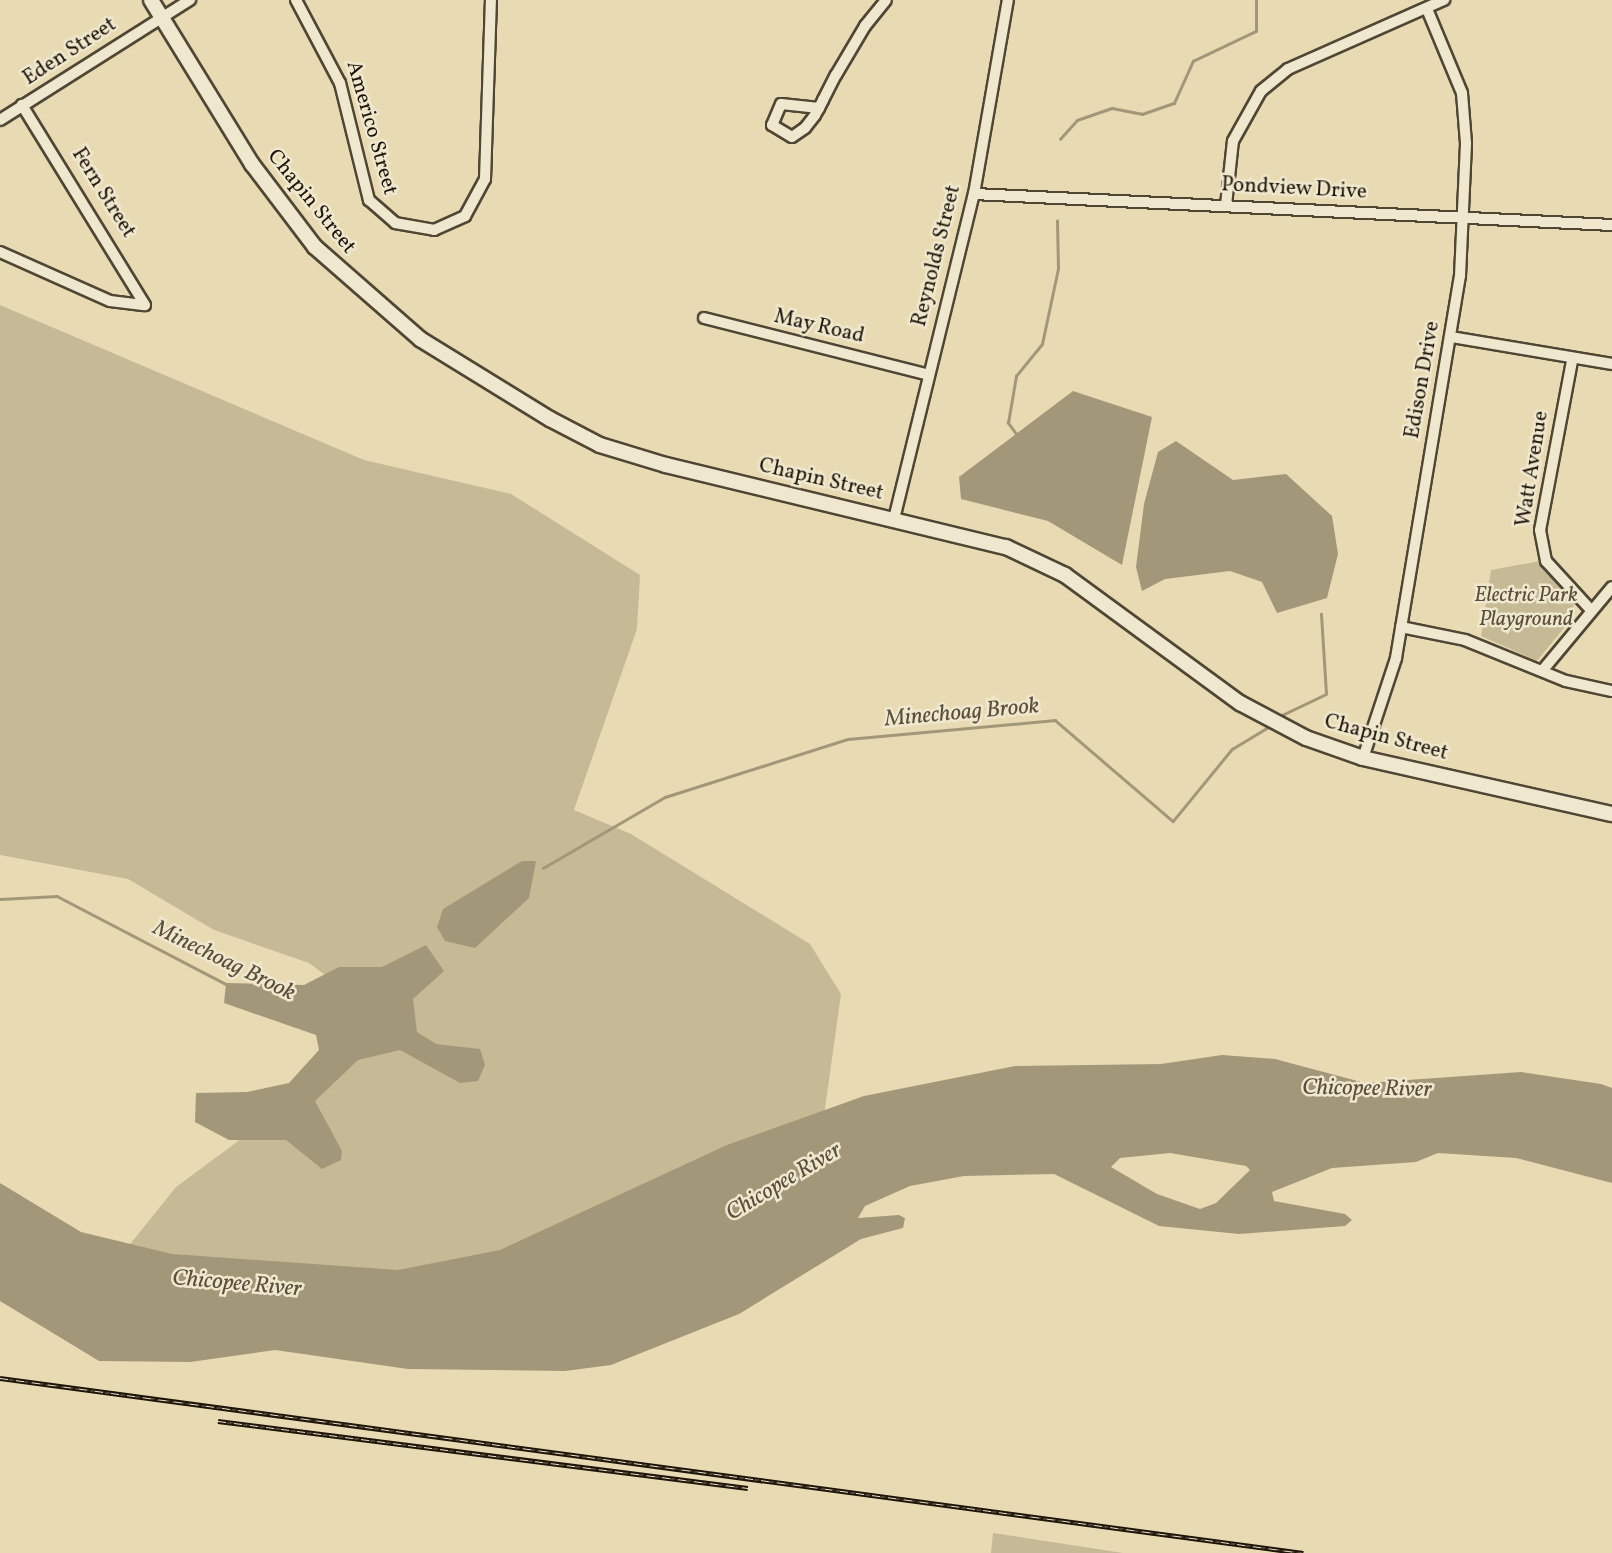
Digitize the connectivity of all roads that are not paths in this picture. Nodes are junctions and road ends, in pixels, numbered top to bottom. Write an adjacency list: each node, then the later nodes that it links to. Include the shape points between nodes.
1 (152, 0): 9 (main road, Chapin Street)
2 (190, 0): 9 (street, Eden Street)
3 (296, 0): 4 (street, Americo Street, via 340,83 369,200 395,223 434,230 465,216 485,179)
4 (491, 0)
5 (886, 0): 11 (street)
6 (1007, 0): 13 (street, Reynolds Street)
7 (1444, 0): 8 (street)
8 (1427, 9): 14 (street, via 1288,69 1261,91 1233,141); 15 (street, Edison Drive, via 1462,93)
9 (162, 17): 10 (street, Eden Street); 23 (main road, Chapin Street, via 287,214 347,279 420,338 600,445)
10 (22, 105): 12 (street, Eden Street); 17 (street, Fern Street, via 145,305 110,301)
11 (818, 108)
12 (0, 120)
13 (974, 194): 14 (street, Pondview Drive); 22 (street, Reynolds Street)
14 (1226, 205): 15 (street, Pondview Drive)
15 (1461, 218): 16 (street, Pondview Drive); 19 (street, Edison Drive)
16 (1612, 225)
17 (0, 252)
18 (704, 318): 22 (street, May Road)
19 (1451, 337): 20 (street); 26 (street, Edison Drive)
20 (1572, 361): 21 (street); 25 (street, Watt Avenue, via 1540,530 1546,561)
21 (1612, 364)
22 (926, 374): 23 (street, Reynolds Street)
23 (894, 519): 29 (main road, Chapin Street, via 977,538 1045,564 1272,722)
24 (1612, 587): 25 (street)
25 (1590, 609): 27 (street)
26 (1401, 628): 27 (street, via 1465,640); 29 (street, Edison Drive)
27 (1542, 671): 28 (street)
28 (1612, 691)
29 (1363, 758): 30 (main road, Chapin Street)
30 (1612, 814)

